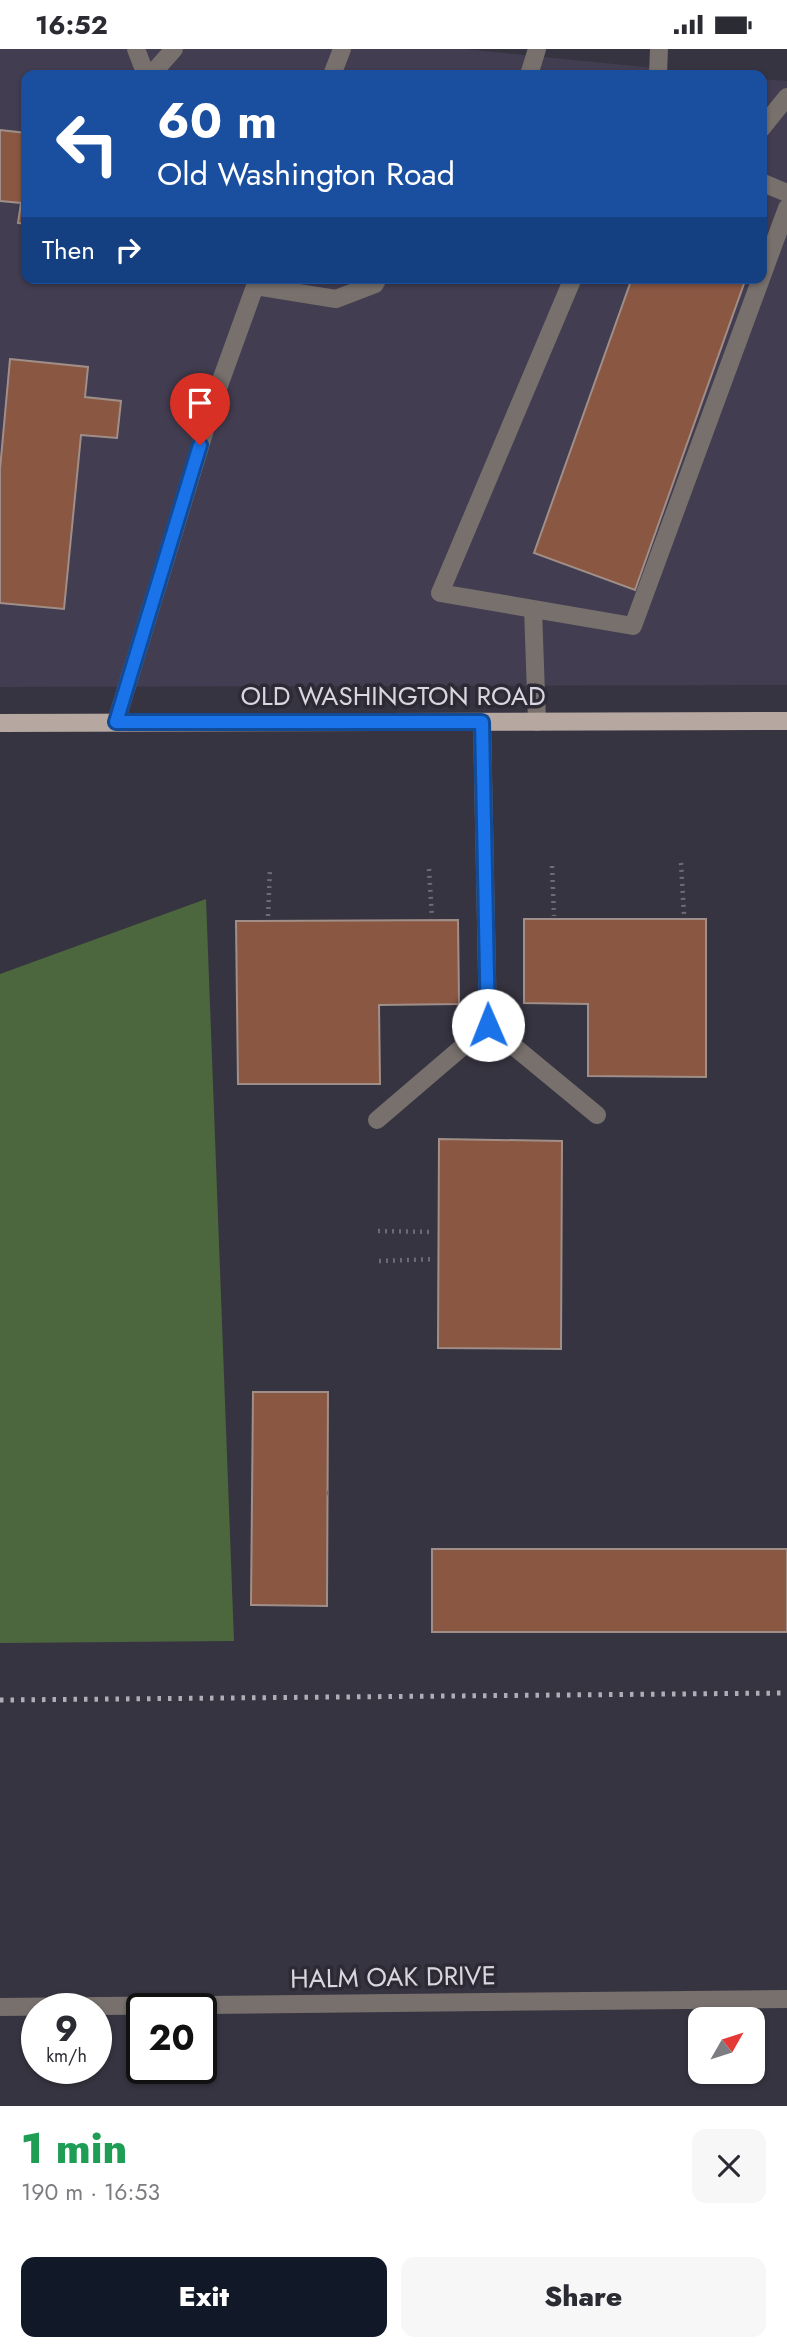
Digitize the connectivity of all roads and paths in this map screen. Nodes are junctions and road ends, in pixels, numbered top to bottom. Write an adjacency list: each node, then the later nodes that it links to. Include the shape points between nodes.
1 (136, 49): 6 (street)
2 (174, 49): 7 (street)
3 (342, 49): 8 (street)
4 (537, 49): 9 (street)
5 (659, 49): 10 (street)
6 (146, 70)
7 (154, 70)
8 (334, 70)
9 (531, 70)
10 (658, 70)
11 (787, 97): 12 (street)
12 (767, 122)
13 (767, 185): 14 (street)
14 (787, 193)
15 (787, 208): 16 (street)
16 (767, 262)
17 (256, 284): 24 (street, via 216,394)
18 (266, 284): 19 (street, via 336,299)
19 (375, 284)
20 (570, 284): 22 (street, via 440,593)
21 (759, 284): 22 (street, via 633,626)
22 (533, 609): 26 (street)
23 (787, 721): 26 (main road, OLD WASHINGTON ROAD)
24 (116, 722): 25 (main road, OLD WASHINGTON ROAD); 27 (main road, OLD WASHINGTON ROAD)
25 (482, 722): 26 (main road, OLD WASHINGTON ROAD); 36 (street)
26 (537, 722)
27 (0, 723)
28 (681, 863): 32 (path)
29 (552, 866): 34 (path)
30 (429, 869): 35 (path)
31 (270, 870): 33 (path)
32 (684, 914)
33 (268, 916)
34 (554, 916)
35 (432, 918)
36 (488, 1025): 37 (street); 38 (street)
37 (597, 1115)
38 (377, 1120)
39 (378, 1231): 40 (path)
40 (434, 1232)
41 (433, 1259): 42 (path)
42 (379, 1261)
43 (787, 1999): 44 (street, HALM OAK DRIVE)
44 (0, 2007)

